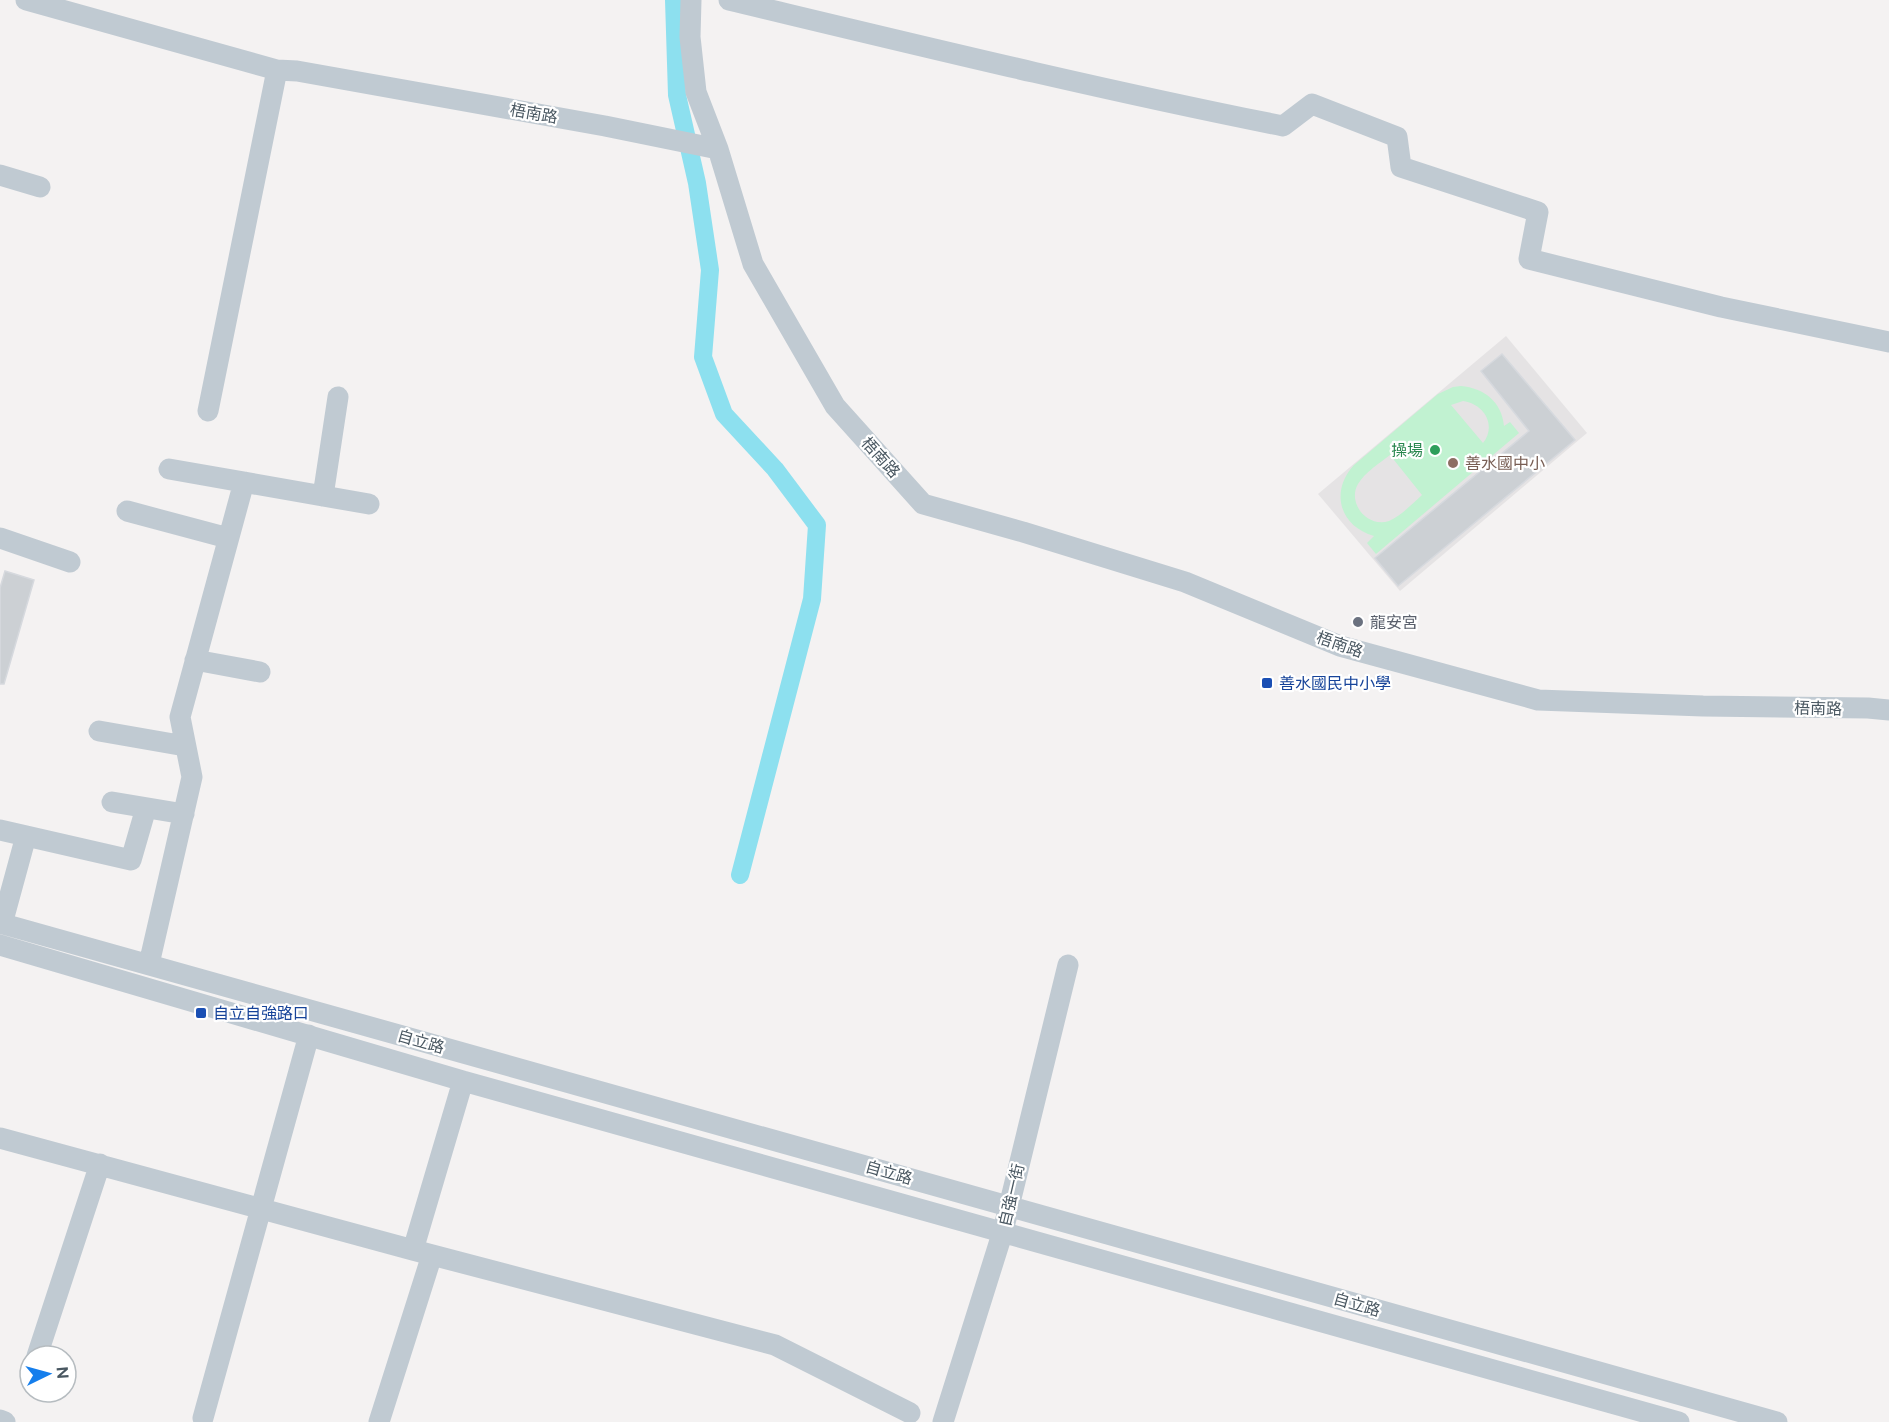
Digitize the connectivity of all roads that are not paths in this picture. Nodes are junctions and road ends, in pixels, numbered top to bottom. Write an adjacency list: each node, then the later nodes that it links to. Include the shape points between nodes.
1 (26, 0): 4 (street, 梧南路)
2 (691, 0): 5 (street, via 690,37 696,92)
3 (729, 0): 8 (street, via 1283,126 1312,104 1396,137 1401,167 1538,212 1529,260 1721,307)
4 (277, 70): 5 (street, 梧南路); 10 (street)
5 (718, 149): 21 (street, 梧南路, via 753,264 835,406 923,504 1185,582 1340,646 1538,700)
6 (0, 175): 7 (street)
7 (40, 187)
8 (1889, 342)
9 (338, 397): 13 (street)
10 (208, 411)
11 (170, 469): 12 (street)
12 (244, 482): 13 (street); 17 (street)
13 (323, 496): 14 (street)
14 (369, 504)
15 (127, 511): 17 (street)
16 (0, 538): 18 (street)
17 (228, 538): 19 (street)
18 (70, 562)
19 (195, 660): 20 (street); 23 (street, via 180,717)
20 (260, 672)
21 (1889, 710)
22 (99, 731): 23 (street)
23 (185, 746): 26 (street, via 192,777)
24 (112, 802): 25 (street)
25 (146, 808): 26 (street); 28 (street, via 131,860)
26 (184, 814): 30 (street)
27 (0, 830): 28 (street)
28 (26, 836): 29 (street)
29 (1, 931): 30 (street, 自立路); 32 (street, 自立路)
30 (149, 964): 36 (street, 自立路)
31 (1068, 965): 36 (street, 自強一街)
32 (309, 1035): 33 (street, 自立路); 37 (street)
33 (463, 1081): 38 (street, 自立路); 39 (street)
34 (0, 1138): 35 (street)
35 (100, 1164): 37 (street); 40 (street)
36 (1008, 1206): 38 (street, 自強一街); 48 (street, 自立路)
37 (261, 1208): 39 (street); 42 (street)
38 (1003, 1231): 46 (street, 自強一街); 47 (street, 自立路)
39 (423, 1253): 41 (street, via 776,1345); 45 (street)
40 (42, 1344)
41 (910, 1413)
42 (203, 1418)
43 (0, 1420): 44 (street)
44 (5, 1422)
45 (380, 1422)
46 (943, 1422)
47 (1679, 1422)
48 (1777, 1422)

